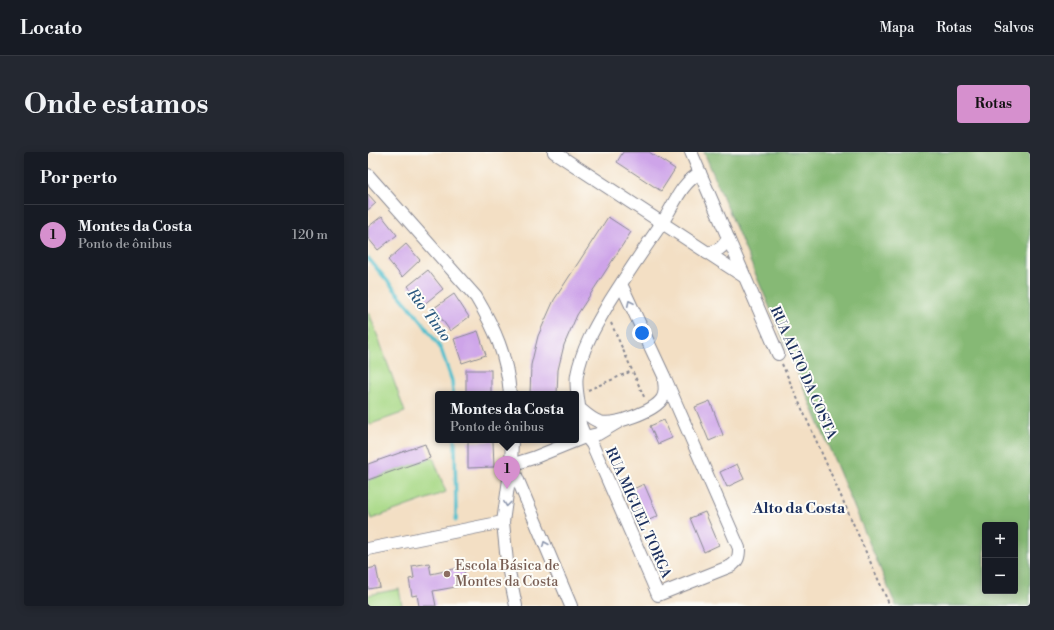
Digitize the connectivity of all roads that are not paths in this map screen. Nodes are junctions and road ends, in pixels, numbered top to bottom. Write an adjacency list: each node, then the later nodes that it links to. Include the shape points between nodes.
1 (554, 152): 5 (street)
2 (692, 152): 3 (street, RUA ALTO DA COSTA)
3 (700, 173): 5 (street, RUA MIGUEL TORGA, via 684,186); 6 (street, RUA ALTO DA COSTA)
4 (368, 176): 12 (street, via 476,297 499,339 505,356)
5 (662, 223): 7 (street); 9 (street, RUA MIGUEL TORGA)
6 (728, 238): 7 (street, via 724,246); 8 (street, RUA ALTO DA COSTA)
7 (706, 253): 8 (street)
8 (743, 276): 10 (street, RUA ALTO DA COSTA)
9 (621, 284): 11 (street, RUA MIGUEL TORGA, one-way to 9); 13 (street, RUA MIGUEL TORGA, via 589,337 576,377)
10 (778, 354)
11 (664, 376): 14 (street, via 665,390 662,399); 16 (street, RUA MIGUEL TORGA)
12 (510, 391)
13 (577, 391)
14 (650, 404): 16 (street, via 672,406); 18 (street)
15 (579, 408): 18 (street, via 600,422)
16 (679, 412): 19 (street, RUA MIGUEL TORGA, via 738,548 739,556 731,566 658,596 592,444)
17 (579, 421): 19 (street, RUA MIGUEL TORGA)
18 (620, 422): 19 (street, via 606,431)
19 (585, 437): 20 (street)
20 (579, 439)
21 (512, 443): 23 (street)
22 (570, 443): 23 (street)
23 (511, 465): 24 (street, one-way to 24); 27 (street, one-way to 23)
24 (503, 522): 25 (street); 26 (street, via 507,562)
25 (368, 549)
26 (516, 606)
27 (571, 606)

